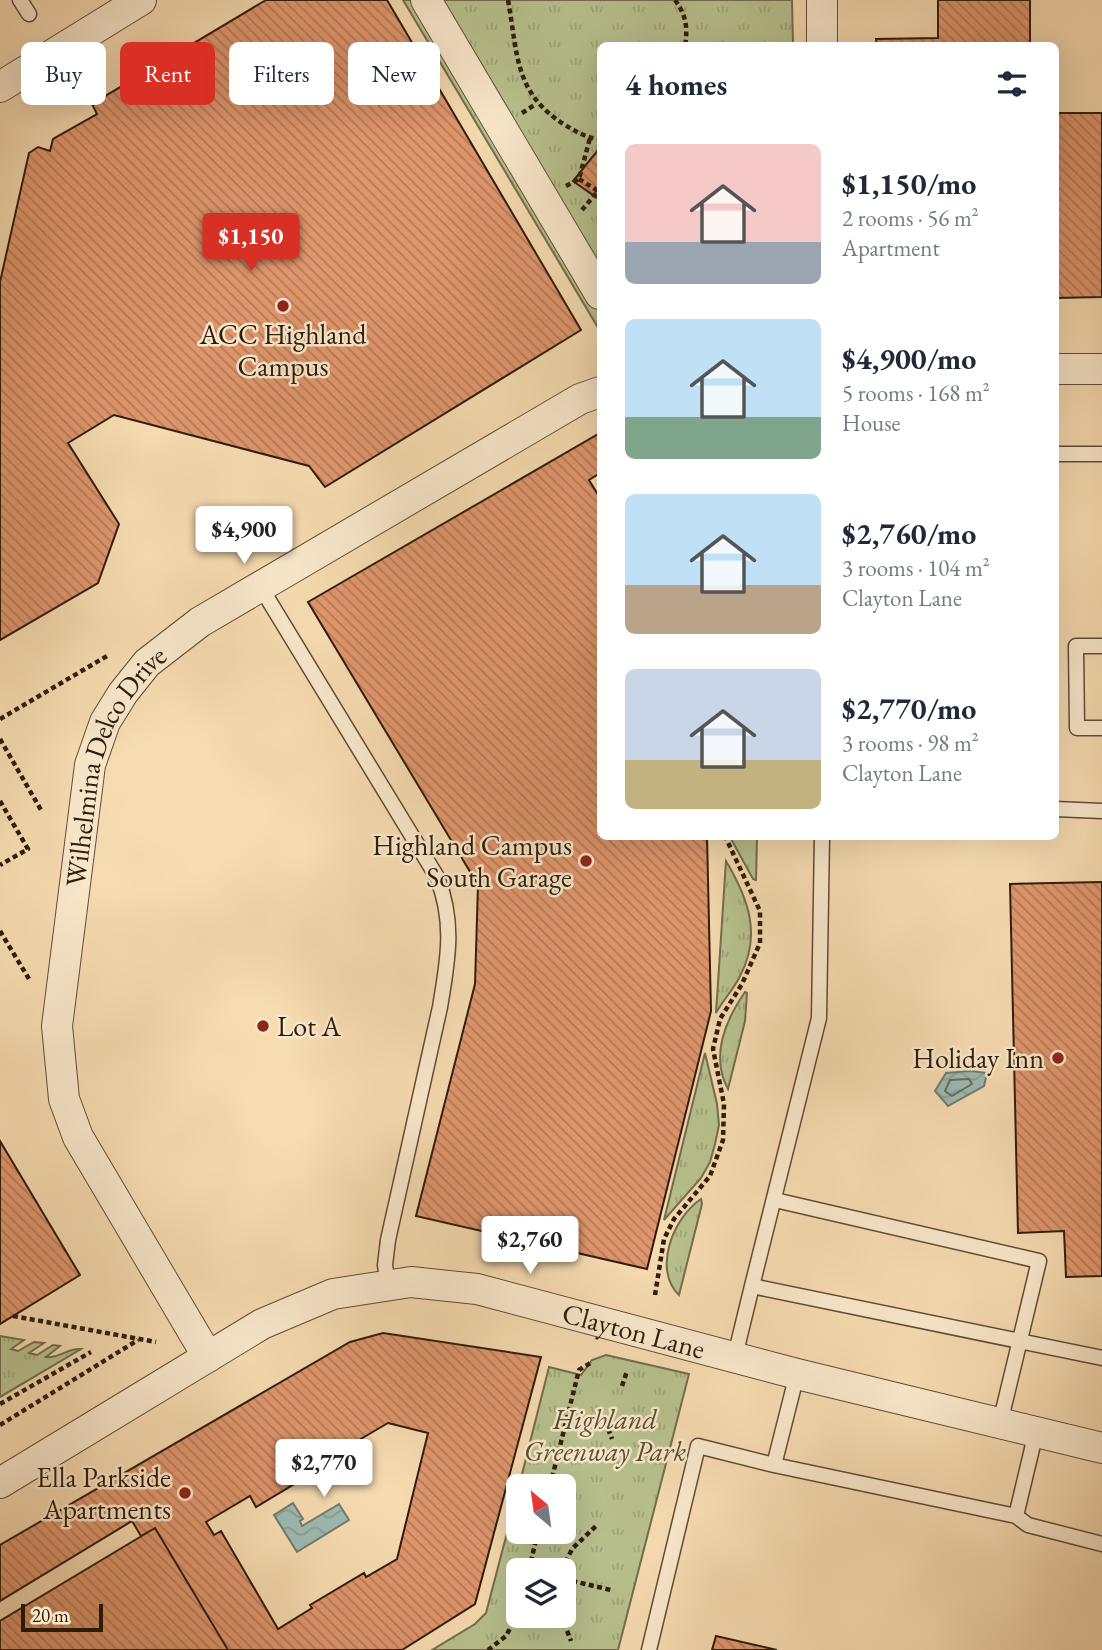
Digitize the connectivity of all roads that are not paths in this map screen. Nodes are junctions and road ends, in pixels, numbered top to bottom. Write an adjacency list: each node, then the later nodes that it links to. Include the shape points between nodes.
1 (20, 0): 5 (lane)
2 (426, 0): 8 (street)
3 (822, 0): 6 (street)
4 (133, 2): 7 (street)
5 (29, 14)
6 (822, 42)
7 (0, 87)
8 (597, 289)
9 (1059, 369): 10 (street)
10 (1102, 369)
11 (597, 393): 14 (street, Wilhelmina Delco Drive)
12 (1059, 454): 13 (lane)
13 (1102, 454)
14 (260, 586): 21 (lane, via 437,877 447,904 446,969 388,1240); 25 (street, Wilhelmina Delco Drive, via 200,622 147,663 105,722 90,765 57,1026 64,1099 78,1137)
15 (1102, 646): 16 (lane, via 1076,646 1077,728)
16 (1102, 728)
17 (1059, 809): 18 (lane)
18 (1102, 811)
19 (822, 840): 20 (lane, via 819,1018)
20 (775, 1200): 22 (lane); 23 (lane, via 1040,1261)
21 (388, 1285): 24 (street, Clayton Lane, via 411,1282 477,1289); 25 (street, Clayton Lane, via 332,1294 262,1324)
22 (752, 1286): 23 (lane); 24 (lane)
23 (1020, 1342): 26 (lane); 28 (lane)
24 (735, 1356): 27 (street, Clayton Lane)
25 (208, 1357): 32 (street, Clayton Lane)
26 (1102, 1359)
27 (797, 1374): 28 (street, Clayton Lane); 31 (lane)
28 (1000, 1423): 29 (street, Clayton Lane)
29 (1037, 1433): 30 (street, Clayton Lane); 33 (lane)
30 (1102, 1448)
31 (774, 1465): 33 (lane); 35 (lane, via 698,1446)
32 (0, 1483)
33 (1016, 1516): 34 (lane, via 1028,1525)
34 (1102, 1544)
35 (649, 1650)

